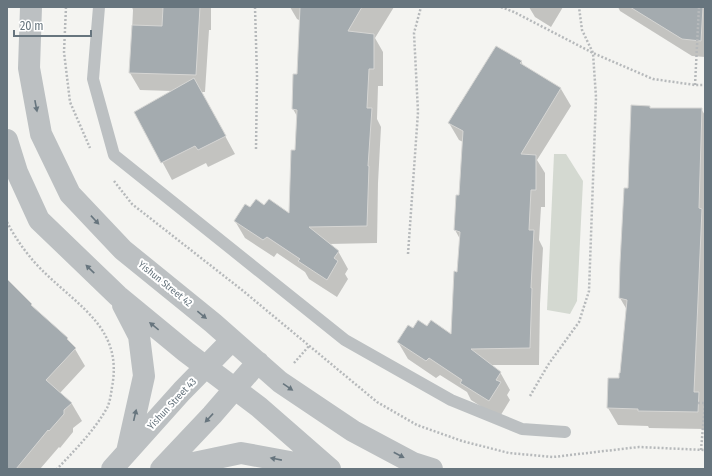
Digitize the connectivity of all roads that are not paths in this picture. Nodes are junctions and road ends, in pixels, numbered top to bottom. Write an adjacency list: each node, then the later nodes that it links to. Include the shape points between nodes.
1 (31, 7): 5 (street, Yishun Street 42, one-way to 5, via 29,68 42,134 70,194 123,250)
2 (99, 7): 9 (lane, via 93,80 114,155 345,340 451,400 522,429)
3 (7, 140): 4 (street, one-way to 3, via 39,220 17,172)
4 (118, 296): 7 (street, one-way to 4); 10 (street, one-way to 4, via 144,376 139,336)
5 (232, 340): 6 (street, Yishun Street 42); 7 (street, Yishun Street 43)
6 (258, 362): 8 (street); 15 (street, Yishun Street 42, one-way to 15, via 280,382 353,431 413,463)
7 (207, 368): 8 (street); 10 (street, Yishun Street 43, via 182,391)
8 (235, 389): 12 (street, one-way to 12); 14 (street)
9 (565, 432)
10 (127, 453): 11 (street, Yishun Street 43)
11 (112, 469)
12 (161, 469)
13 (165, 469): 14 (street, one-way to 13, via 240,453)
14 (329, 469)
15 (432, 469)

